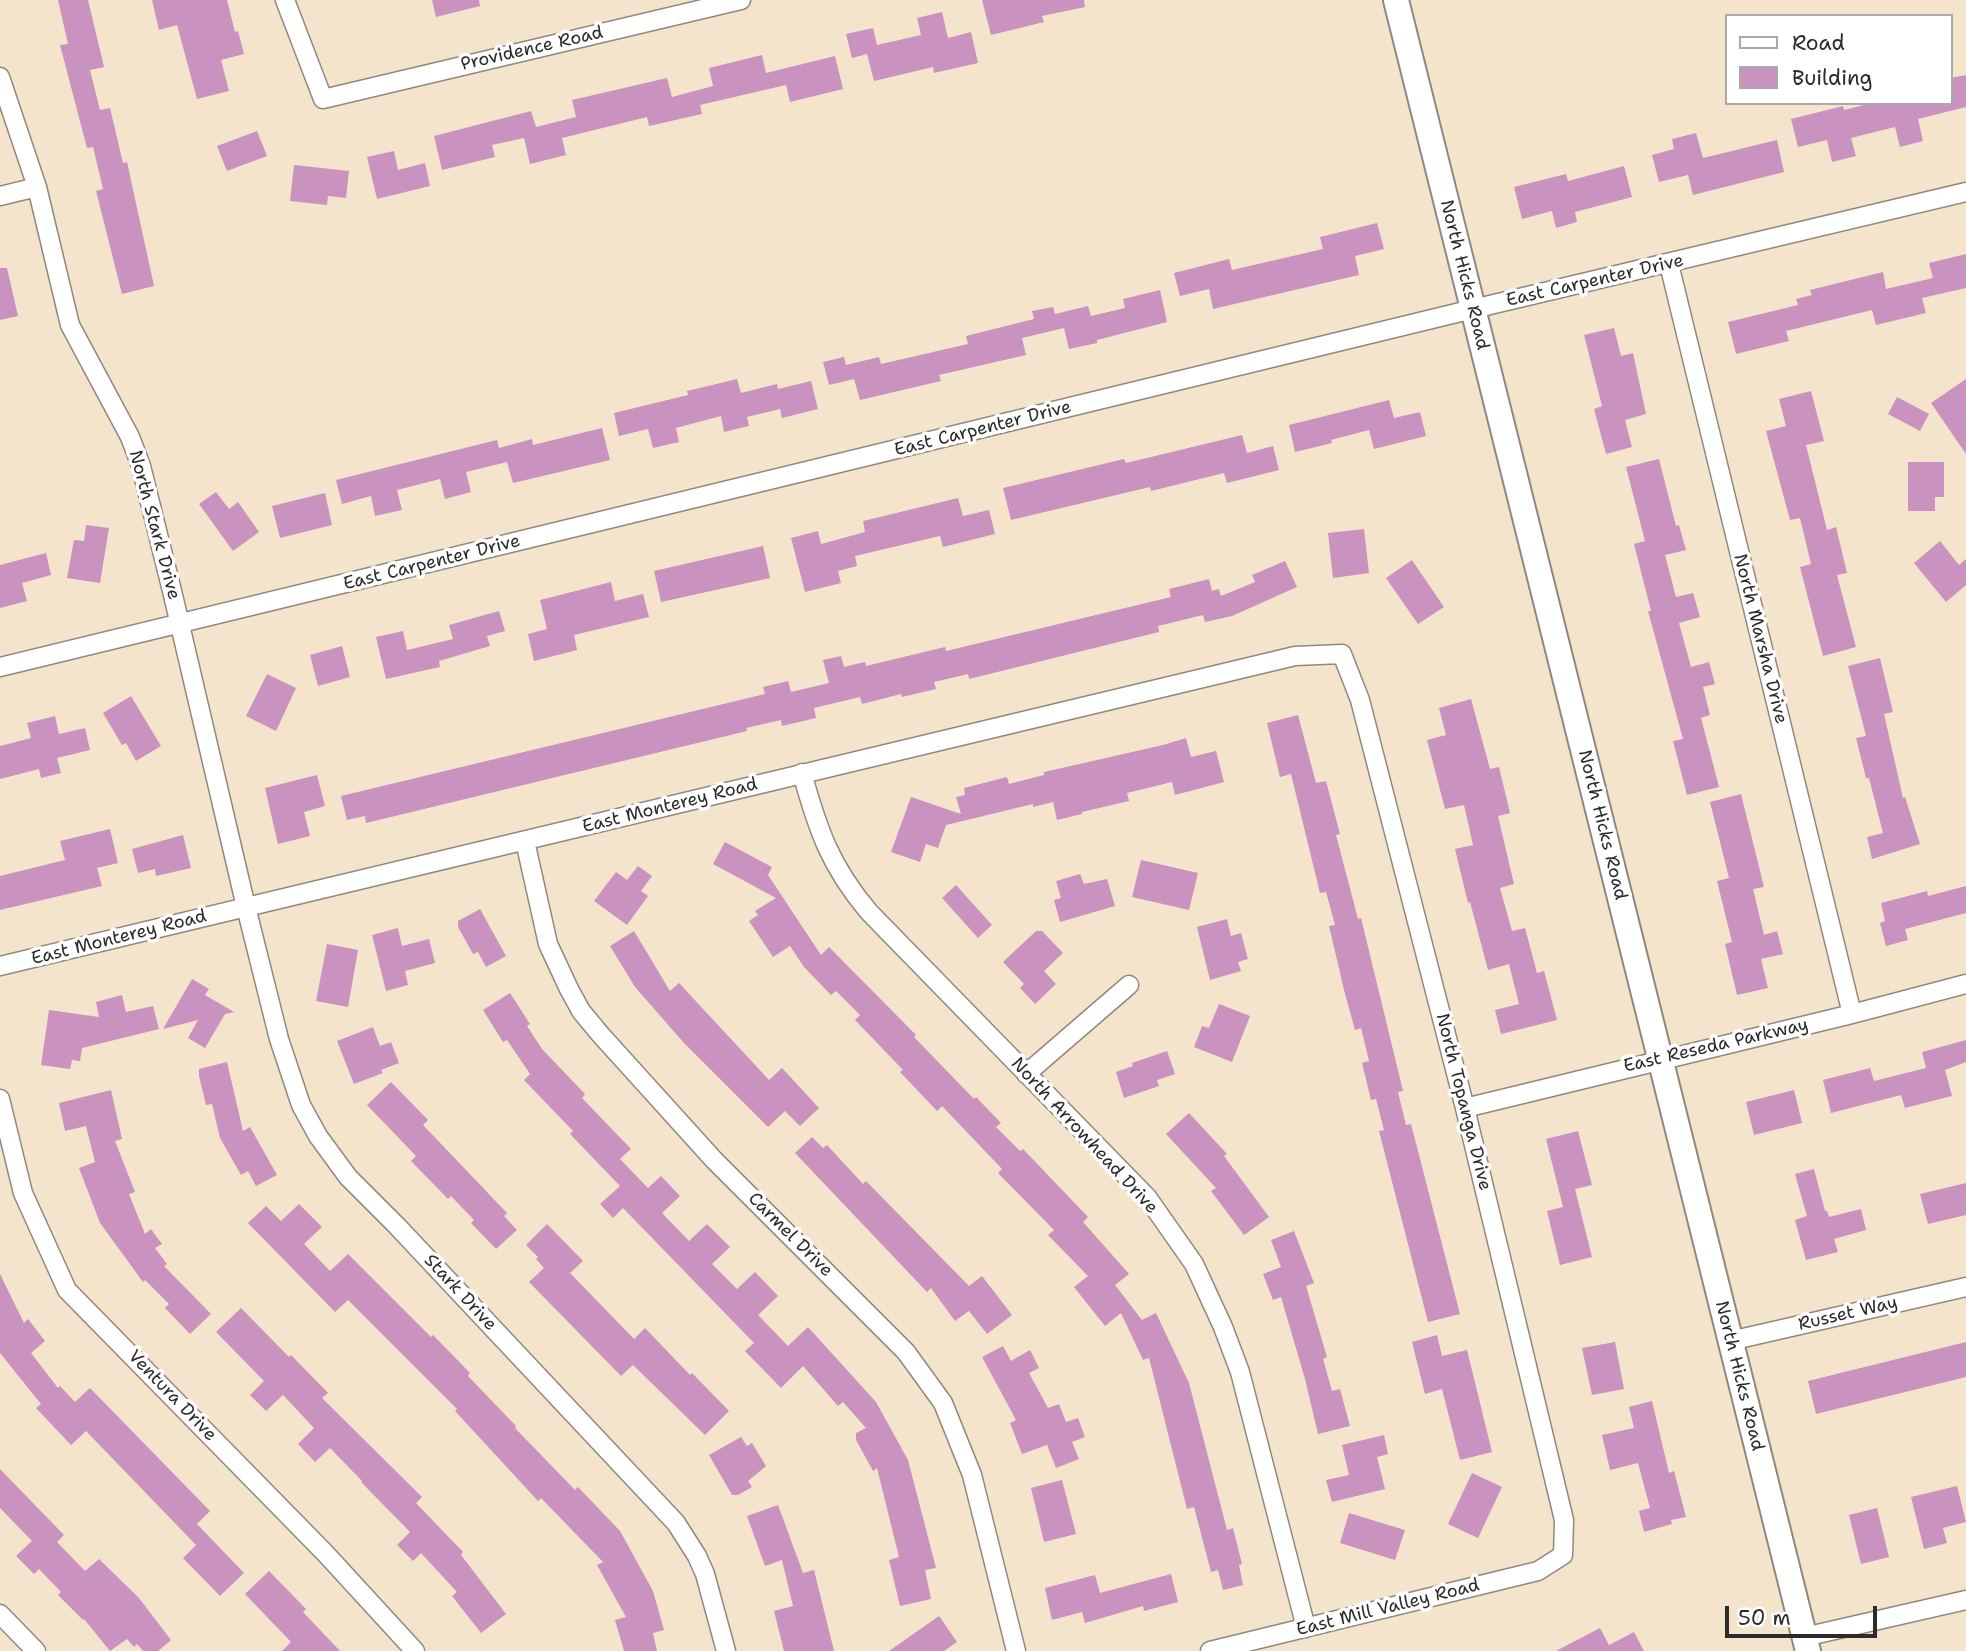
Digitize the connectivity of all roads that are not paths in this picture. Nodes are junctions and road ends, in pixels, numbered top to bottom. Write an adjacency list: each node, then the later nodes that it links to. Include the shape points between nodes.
1 (285, 0): 2 (street, Providence Road, via 323,99)
2 (741, 0)
3 (1396, 0): 9 (main road, North Hicks Road)
4 (0, 77): 5 (street, North Stark Drive)
5 (37, 187): 7 (street); 10 (street, North Stark Drive, via 70,325 136,452)
6 (1966, 192): 8 (street, East Carpenter Drive)
7 (0, 195)
8 (1669, 264): 9 (street, East Carpenter Drive); 19 (street, North Marsha Drive)
9 (1473, 309): 10 (street, East Carpenter Drive); 20 (main road, North Hicks Road)
10 (180, 624): 12 (street, East Carpenter Drive); 15 (street, North Stark Drive)
11 (1342, 654): 13 (street, East Monterey Road, via 1295,656); 23 (street, North Topanga Drive, via 1360,700)
12 (0, 667)
13 (802, 774): 14 (street, East Monterey Road); 21 (street, North Arrowhead Drive, via 827,850 847,886)
14 (525, 841): 15 (street, East Monterey Road); 34 (street, Carmel Drive, via 548,944 582,1011 714,1160 906,1352 943,1403 972,1475)
15 (246, 907): 16 (street, East Monterey Road); 33 (street, Stark Drive, via 289,1072 318,1136 348,1177 676,1523 705,1574)
16 (0, 966)
17 (1966, 984): 19 (street, East Reseda Parkway)
18 (1129, 985): 21 (street)
19 (1852, 1014): 20 (street, East Reseda Parkway)
20 (1660, 1059): 23 (street, East Reseda Parkway); 25 (main road, North Hicks Road)
21 (1026, 1074): 29 (street, North Arrowhead Drive, via 1147,1197 1194,1264 1240,1372)
22 (0, 1099): 32 (street, Ventura Drive, via 23,1193 67,1290)
23 (1465, 1108): 26 (street, North Topanga Drive, via 1564,1520)
24 (1966, 1287): 25 (street, Russet Way)
25 (1730, 1342): 30 (main road, North Hicks Road)
26 (1563, 1555): 29 (street, East Mill Valley Road, via 1538,1571)
27 (1966, 1600): 30 (street)
28 (0, 1614): 31 (street)
29 (1306, 1628): 35 (street, East Mill Valley Road)
30 (1806, 1644)
31 (36, 1651)
32 (415, 1651)
33 (726, 1651)
34 (1016, 1651)
35 (1210, 1651)

